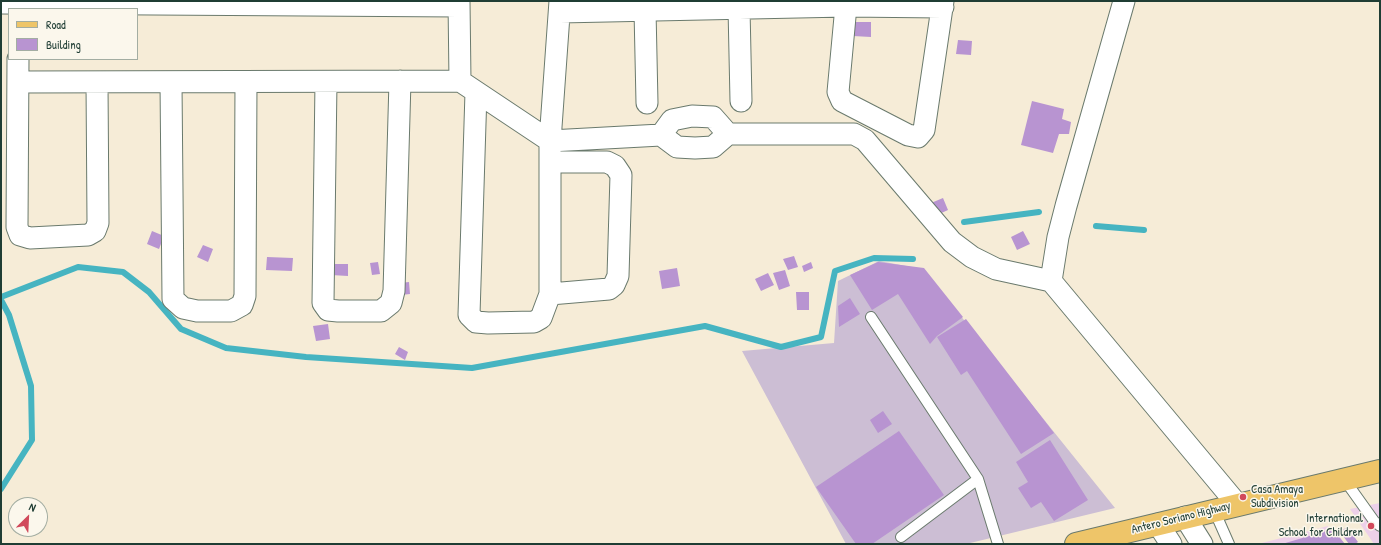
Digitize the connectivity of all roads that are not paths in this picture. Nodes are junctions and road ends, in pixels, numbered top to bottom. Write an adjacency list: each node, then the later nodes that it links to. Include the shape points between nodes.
1 (1124, 1): 22 (street, via 1066,206)
2 (459, 3): 3 (street); 16 (street)
3 (14, 4)
4 (943, 4): 5 (street); 5 (street, via 924,130 918,137 908,135 842,101 838,92)
5 (846, 6): 7 (street)
6 (560, 7): 8 (street); 21 (street)
7 (739, 8): 8 (street); 17 (street)
8 (645, 10): 18 (street)
9 (18, 60): 11 (street)
10 (400, 81): 13 (street); 13 (street, via 394,291 391,303 381,311 328,310 323,303); 16 (street)
11 (18, 82): 14 (street); 14 (street, via 17,227 20,235 30,238 88,235 95,231 98,223)
12 (246, 82): 13 (street); 15 (street); 15 (street, via 245,296 242,305 231,311 197,311 183,308 173,299)
13 (326, 82)
14 (97, 83): 15 (street)
15 (171, 83)
16 (468, 86): 21 (street); 23 (street, via 469,315 476,322 488,324 534,322 541,318)
17 (741, 101)
18 (647, 103)
19 (728, 134): 20 (street, via 713,146 696,148 677,147); 20 (street, via 713,117 692,116 672,120); 22 (street, via 860,136 952,242 972,257 996,269)
20 (661, 135): 21 (street)
21 (550, 152): 23 (street); 23 (street, via 607,162 616,166 621,176 618,276 614,285 609,289)
22 (1051, 281): 28 (street)
23 (550, 294)
24 (871, 317): 26 (lane)
25 (1380, 471): 27 (main road, Antero Soriano Highway)
26 (978, 479): 33 (lane); 34 (lane)
27 (1344, 479): 28 (main road, Antero Soriano Highway); 32 (lane)
28 (1237, 504): 29 (main road, Antero Soriano Highway)
29 (1214, 510): 30 (main road, Antero Soriano Highway); 38 (lane)
30 (1185, 517): 31 (main road, Antero Soriano Highway); 37 (street)
31 (1158, 524): 35 (main road, Antero Soriano Highway); 36 (street)
32 (1380, 526)
33 (901, 537)
34 (998, 544)
35 (1076, 544)
36 (1171, 544)
37 (1202, 544)
38 (1230, 544)

